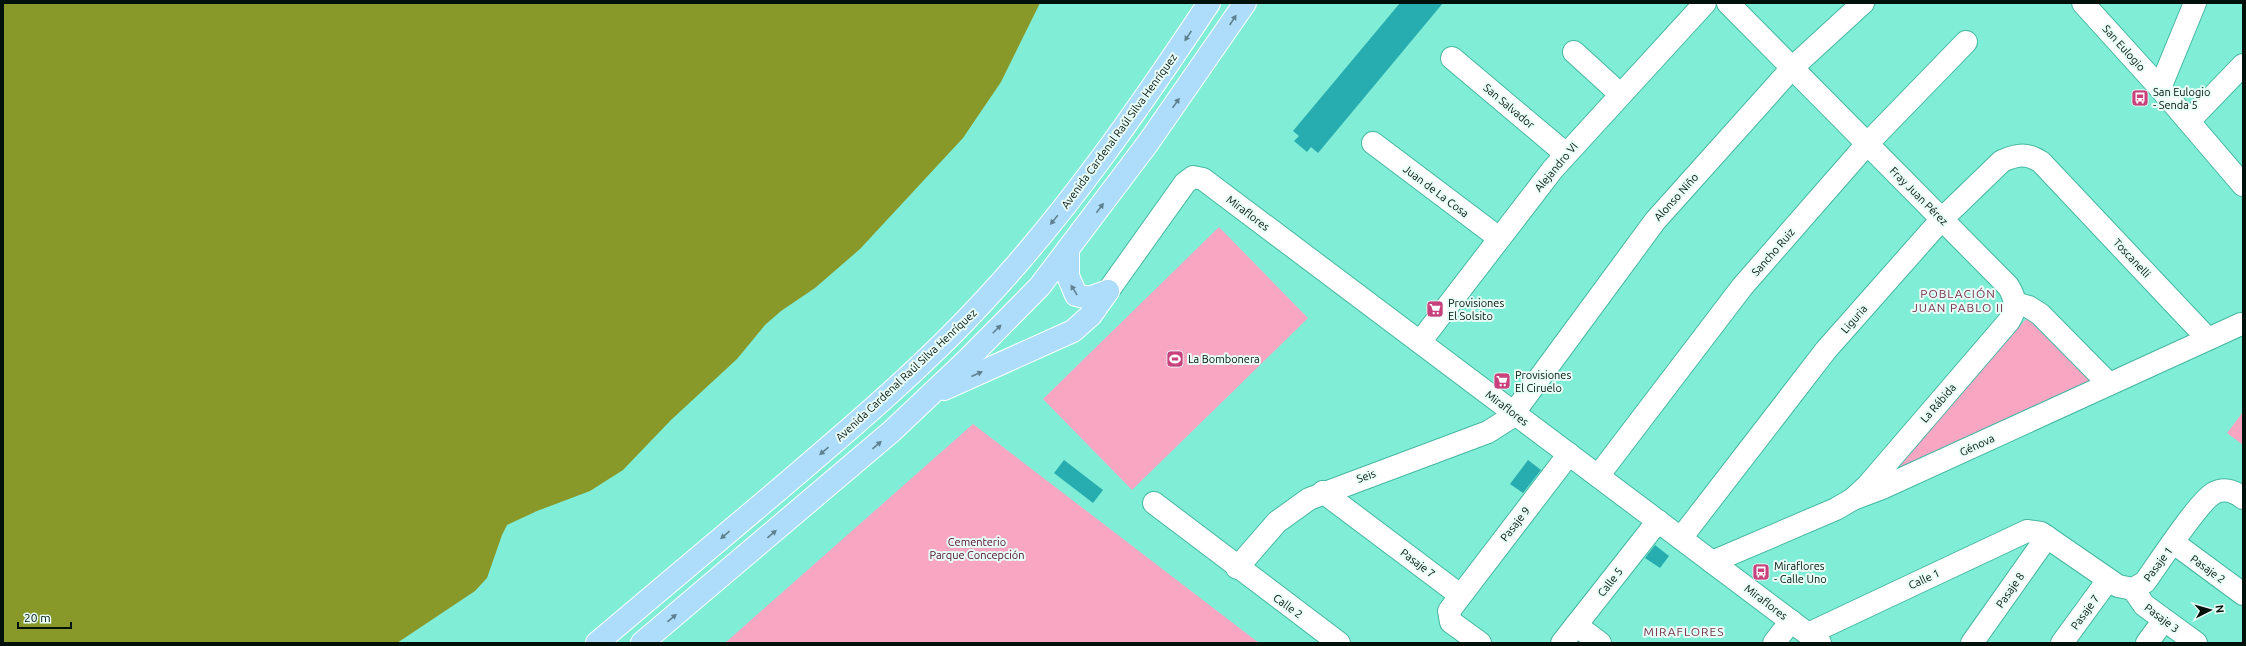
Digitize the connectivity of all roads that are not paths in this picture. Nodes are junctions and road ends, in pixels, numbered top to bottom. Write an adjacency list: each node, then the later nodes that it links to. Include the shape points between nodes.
1 (1209, 3): 52 (main road, Avenida Cardenal Raúl Silva Henríquez, one-way to 52, via 1149,92 1081,185 983,302 865,416)
2 (1244, 3): 23 (main road, one-way to 2, via 1153,137)
3 (1705, 3): 14 (street, Alejandro VI)
4 (1728, 3): 12 (street, Fray Juan Pérez)
5 (1863, 3): 12 (street, Alonso Niño)
6 (2195, 3): 13 (street)
7 (2092, 7): 13 (street, San Eulogio)
8 (1966, 42): 17 (street, Sancho Ruiz)
9 (1574, 52): 14 (street)
10 (1452, 58): 18 (street, San Salvador)
11 (2243, 65): 15 (street)
12 (1792, 68): 17 (street, Fray Juan Pérez); 31 (street, Alonso Niño, via 1655,221)
13 (2160, 88): 15 (street, San Eulogio)
14 (1620, 94): 18 (street, Alejandro VI)
15 (2189, 121): 20 (street, San Eulogio)
16 (1373, 143): 22 (street, Juan de La Cosa)
17 (1867, 144): 21 (street, Fray Juan Pérez); 33 (street, Sancho Ruiz, via 1742,287)
18 (1566, 154): 22 (street, Alejandro VI)
19 (2055, 176): 21 (street, Liguria, via 2031,155 2012,156 2002,161); 27 (street, Toscanelli)
20 (2243, 186)
21 (1942, 220): 25 (street, Fray Juan Pérez, via 2008,286); 40 (street, Liguria, via 1826,350)
22 (1499, 238): 28 (street, Alejandro VI)
23 (1068, 251): 24 (main road, one-way to 23, via 1089,298 1076,295 1068,276); 30 (main road, one-way to 23, via 1040,286)
24 (1108, 291): 28 (street, Miraflores, via 1185,183 1193,177 1203,179); 30 (main road, one-way to 24, via 1073,331 1092,314)
25 (2015, 303): 29 (street, via 2040,314); 36 (street, La Rábida, via 2009,321 1868,485)
26 (2241, 324): 27 (street, Génova)
27 (2208, 339): 29 (street, Génova)
28 (1420, 342): 31 (street, Miraflores)
29 (2109, 384): 36 (street, Génova)
30 (929, 396): 53 (main road, one-way to 30, via 859,460)
31 (1515, 413): 32 (street, Miraflores); 34 (street, Seis, via 1492,430)
32 (1569, 454): 33 (street, Miraflores); 47 (street, Pasaje 9)
33 (1598, 476): 38 (street, Miraflores)
34 (1323, 492): 43 (street, Seis, via 1298,505 1277,522); 47 (street, Pasaje 7)
35 (2243, 498): 41 (street, Pasaje 1, via 2232,491 2224,490 2213,494 2204,502)
36 (1853, 499): 42 (street, Génova, via 1836,509)
37 (1154, 504): 43 (street, Calle 2)
38 (1658, 521): 40 (street, Miraflores); 50 (street, Calle 5)
39 (2044, 535): 44 (street, Pasaje 1); 51 (street, Calle 1, via 2031,530 2022,532); 59 (street, Pasaje 8)
40 (1681, 538): 42 (street, Miraflores)
41 (2174, 543): 45 (street, Pasaje 1, via 2145,582); 46 (street, Pasaje 2)
42 (1712, 562): 49 (street, Miraflores)
43 (1237, 568): 54 (street, Calle 2)
44 (2108, 580): 45 (street, Pasaje 1, via 2122,588); 60 (street, Pasaje 7)
45 (2133, 589): 48 (street, Pasaje 3, via 2140,601)
46 (2243, 594)
47 (1460, 595): 55 (street, via 1448,611 1449,618)
48 (2164, 620): 61 (street); 62 (street, Pasaje 3)
49 (1790, 621): 51 (street, Miraflores); 58 (street)
50 (1576, 625): 56 (street, Calle 5); 57 (street)
51 (1814, 638)
52 (597, 643)
53 (642, 643)
54 (1339, 643)
55 (1480, 643)
56 (1562, 643)
57 (1600, 643)
58 (1774, 643)
59 (1972, 643)
60 (2062, 643)
61 (2147, 643)
62 (2196, 643)

